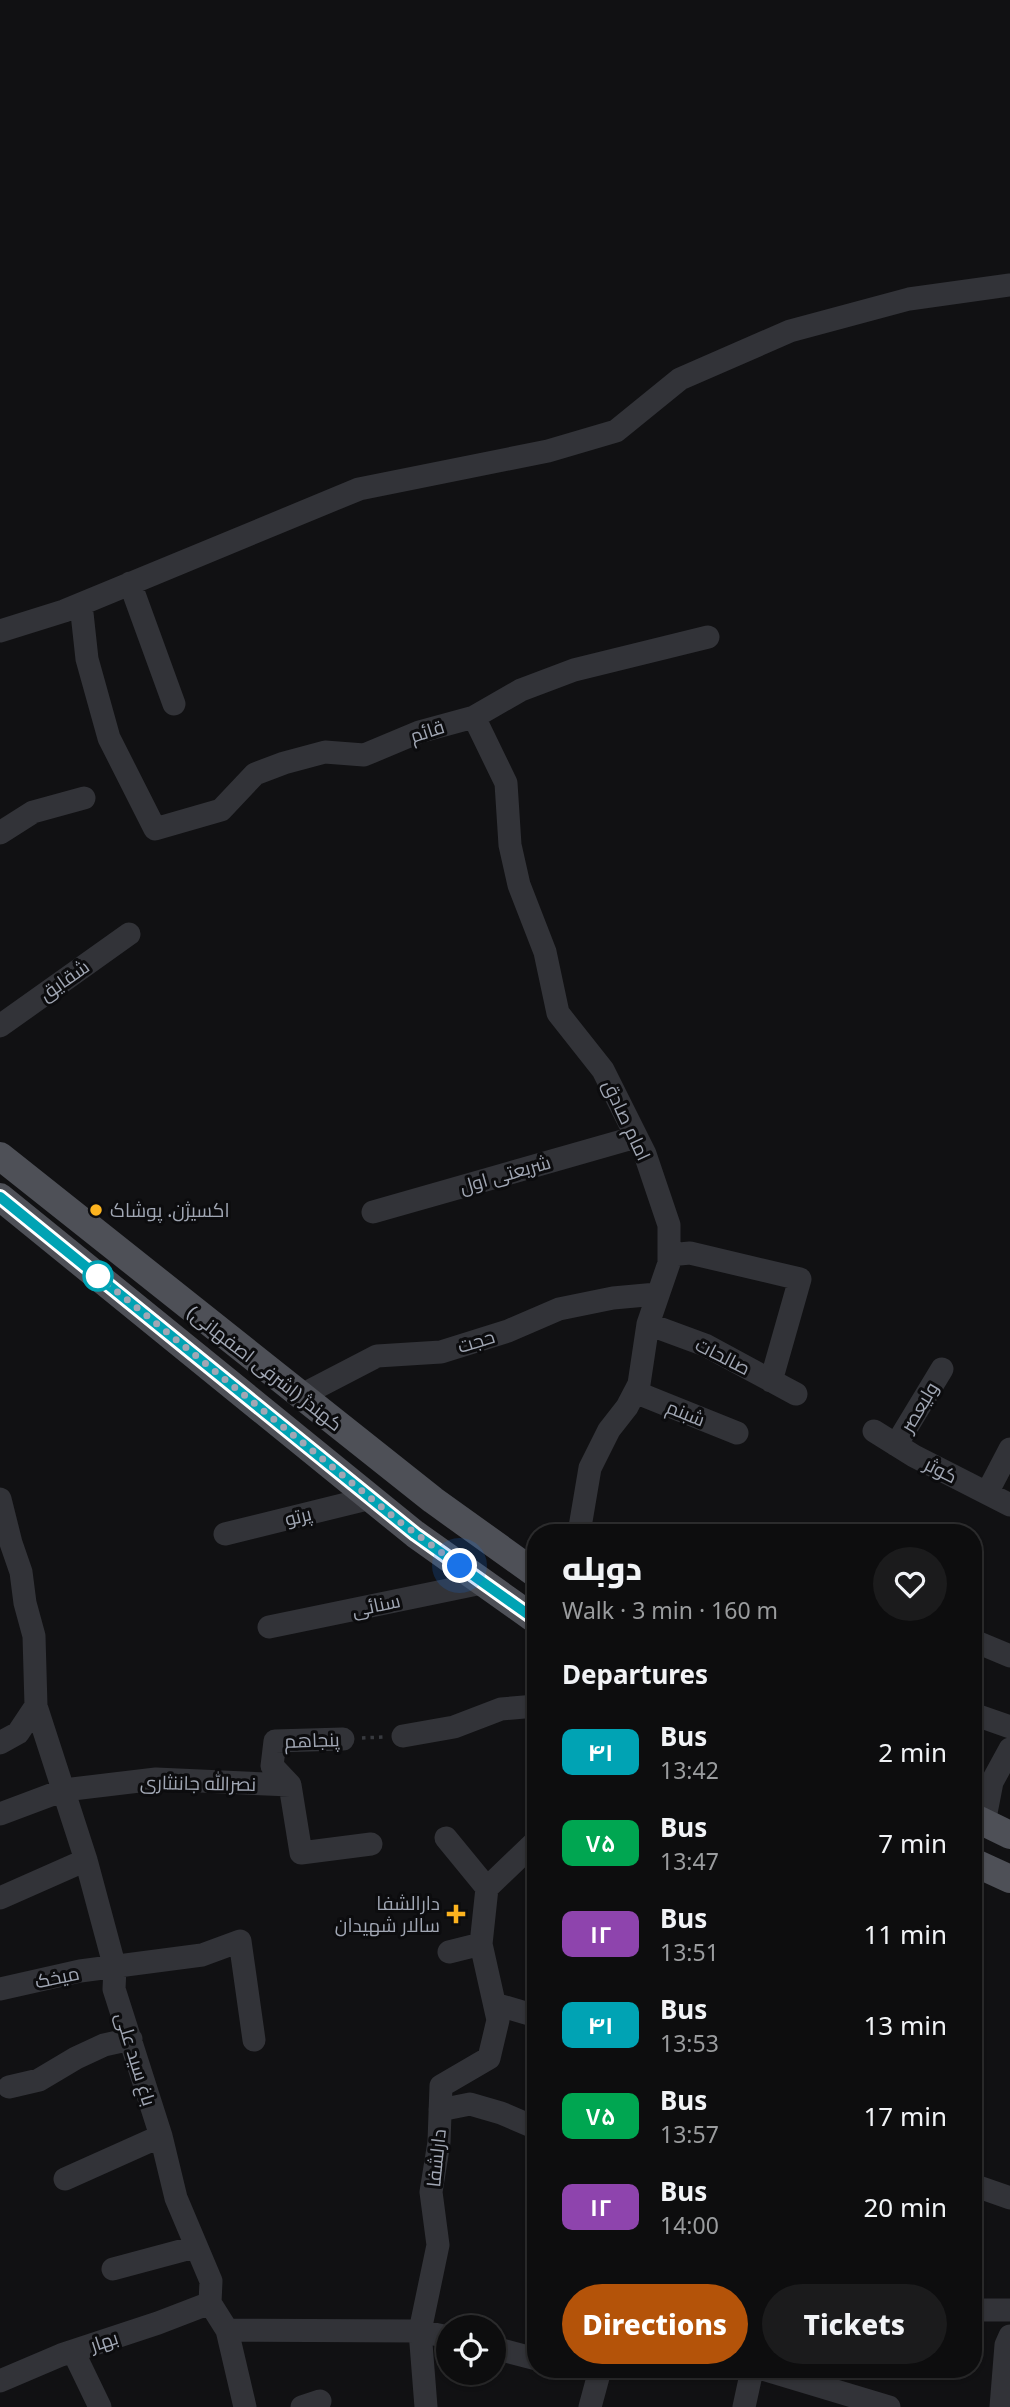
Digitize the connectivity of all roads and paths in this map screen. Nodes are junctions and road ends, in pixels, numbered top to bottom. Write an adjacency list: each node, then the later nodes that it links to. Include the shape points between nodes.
1 (1010, 285): 2 (street, via 909,299 790,331 680,379 616,431 548,451 359,489)
2 (130, 583): 3 (street); 6 (street)
3 (81, 604): 4 (street); 7 (street, قائم, via 87,659 109,738 155,829 221,810 254,774 284,763 325,752 364,755 419,732)
4 (0, 631)
5 (709, 637): 7 (street, قائم, via 574,670 521,691)
6 (174, 704)
7 (474, 717): 12 (street, امام صادق, via 506,783 510,845 519,885 545,952 558,1013 603,1070)
8 (84, 797): 9 (street, via 33,812)
9 (0, 833)
10 (129, 934): 11 (street, شقایق)
11 (0, 1026)
12 (636, 1136): 15 (street, شریعتی اول); 18 (street, امام صادق, via 669,1225)
13 (0, 1156): 16 (main road, کهندژ (اشرفی اصفهانی))
14 (0, 1197): 17 (main road, کهندژ (اشرفی اصفهانی))
15 (373, 1212)
16 (79, 1219): 17 (main road); 25 (main road, کهندژ (اشرفی اصفهانی))
17 (57, 1243): 31 (main road, کهندژ (اشرفی اصفهانی))
18 (669, 1255): 19 (street, امام صادق); 22 (street, via 690,1253 800,1279)
19 (657, 1294): 20 (street, امام صادق); 25 (street, حجت, via 613,1297 559,1309 441,1352 377,1356)
20 (649, 1324): 22 (street, صالحات, via 705,1345); 23 (street, امام صادق)
21 (942, 1369): 28 (street, ولیعصر)
22 (771, 1381): 24 (street, صالحات)
23 (635, 1392): 27 (street, شبنم); 34 (street, امام صادق, via 590,1468)
24 (796, 1394)
25 (300, 1396): 36 (main road, کهندژ (اشرفی اصفهانی))
26 (874, 1431): 28 (street, کوثر)
27 (737, 1433)
28 (896, 1445): 30 (street, کوثر)
29 (1010, 1449): 30 (street)
30 (987, 1493): 33 (street, کوثر)
31 (371, 1498): 35 (street, پرتو); 37 (main road, کهندژ (اشرفی اصفهانی))
32 (0, 1499): 42 (street, باغ سید علی, via 34,1636)
33 (1010, 1505)
34 (581, 1524)
35 (225, 1534)
36 (527, 1568)
37 (482, 1583): 38 (main road, کهندژ (اشرفی اصفهانی)); 39 (street, سنائی)
38 (527, 1614)
39 (269, 1627)
40 (982, 1644): 41 (street)
41 (1010, 1656)
42 (36, 1706): 48 (street, via 18,1733); 51 (street, باغ سید علی)
43 (527, 1707): 46 (street, via 501,1709 454,1727)
44 (982, 1717): 45 (street)
45 (1010, 1727)
46 (403, 1736): 47 (path, پنجاهم)
47 (343, 1739): 50 (street, پنجاهم, via 275,1741 272,1766)
48 (0, 1743)
49 (1009, 1755): 52 (street, via 992,1782)
50 (290, 1785): 51 (street, نصرالله جاننثاری, via 156,1779); 58 (street, پنجاهم, via 301,1853)
51 (64, 1790): 53 (street, نصرالله جاننثاری); 61 (street, باغ سید علی)
52 (982, 1813)
53 (0, 1814)
54 (982, 1829): 55 (main road)
55 (1010, 1835)
56 (446, 1838): 64 (street)
57 (982, 1841): 59 (main road, via 986,1851)
58 (371, 1844)
59 (1010, 1849)
60 (527, 1850): 64 (street)
61 (86, 1860): 65 (street); 68 (street, باغ سید علی)
62 (982, 1866): 63 (main road)
63 (1010, 1879)
64 (487, 1888): 66 (street, دارلشفا)
65 (0, 1898)
66 (481, 1944): 67 (street); 70 (street, دارلشفا)
67 (449, 1952)
68 (115, 1968): 69 (street, میخک); 72 (street, باغ سید علی, via 114,1989); 73 (street, میخک, via 202,1955 240,1941)
69 (0, 1989)
70 (495, 2004): 71 (street); 75 (street, دارلشفا, via 498,2020 489,2058 441,2086)
71 (527, 2013)
72 (131, 2039): 74 (street, via 104,2045 39,2080); 77 (street, باغ سید علی)
73 (254, 2040)
74 (9, 2087)
75 (440, 2110): 76 (street, via 470,2104); 87 (street, دارلشفا, via 431,2192 438,2245)
76 (527, 2124)
77 (160, 2137): 78 (street); 81 (street, باغ سید علی)
78 (65, 2179)
79 (982, 2188): 80 (street)
80 (1010, 2198)
81 (195, 2247): 82 (street); 83 (street, باغ سید علی, via 211,2281)
82 (113, 2269)
83 (210, 2302): 86 (street, باغ سید علی); 90 (street, بهار)
84 (982, 2309): 85 (street)
85 (1010, 2310)
86 (227, 2330): 87 (street); 100 (street, باغ سید علی)
87 (420, 2331): 88 (street); 101 (street, دارلشفا)
88 (436, 2334)
89 (1010, 2336): 104 (street)
90 (73, 2351): 96 (street, بهار); 99 (street)
91 (506, 2351): 92 (street)
92 (527, 2356)
93 (594, 2378): 98 (street)
94 (750, 2378): 102 (street)
95 (789, 2378): 97 (street)
96 (0, 2381)
97 (864, 2404): 103 (street)
98 (594, 2406)
99 (100, 2407)
100 (245, 2407)
101 (426, 2407)
102 (744, 2407)
103 (889, 2407)
104 (1000, 2407)

